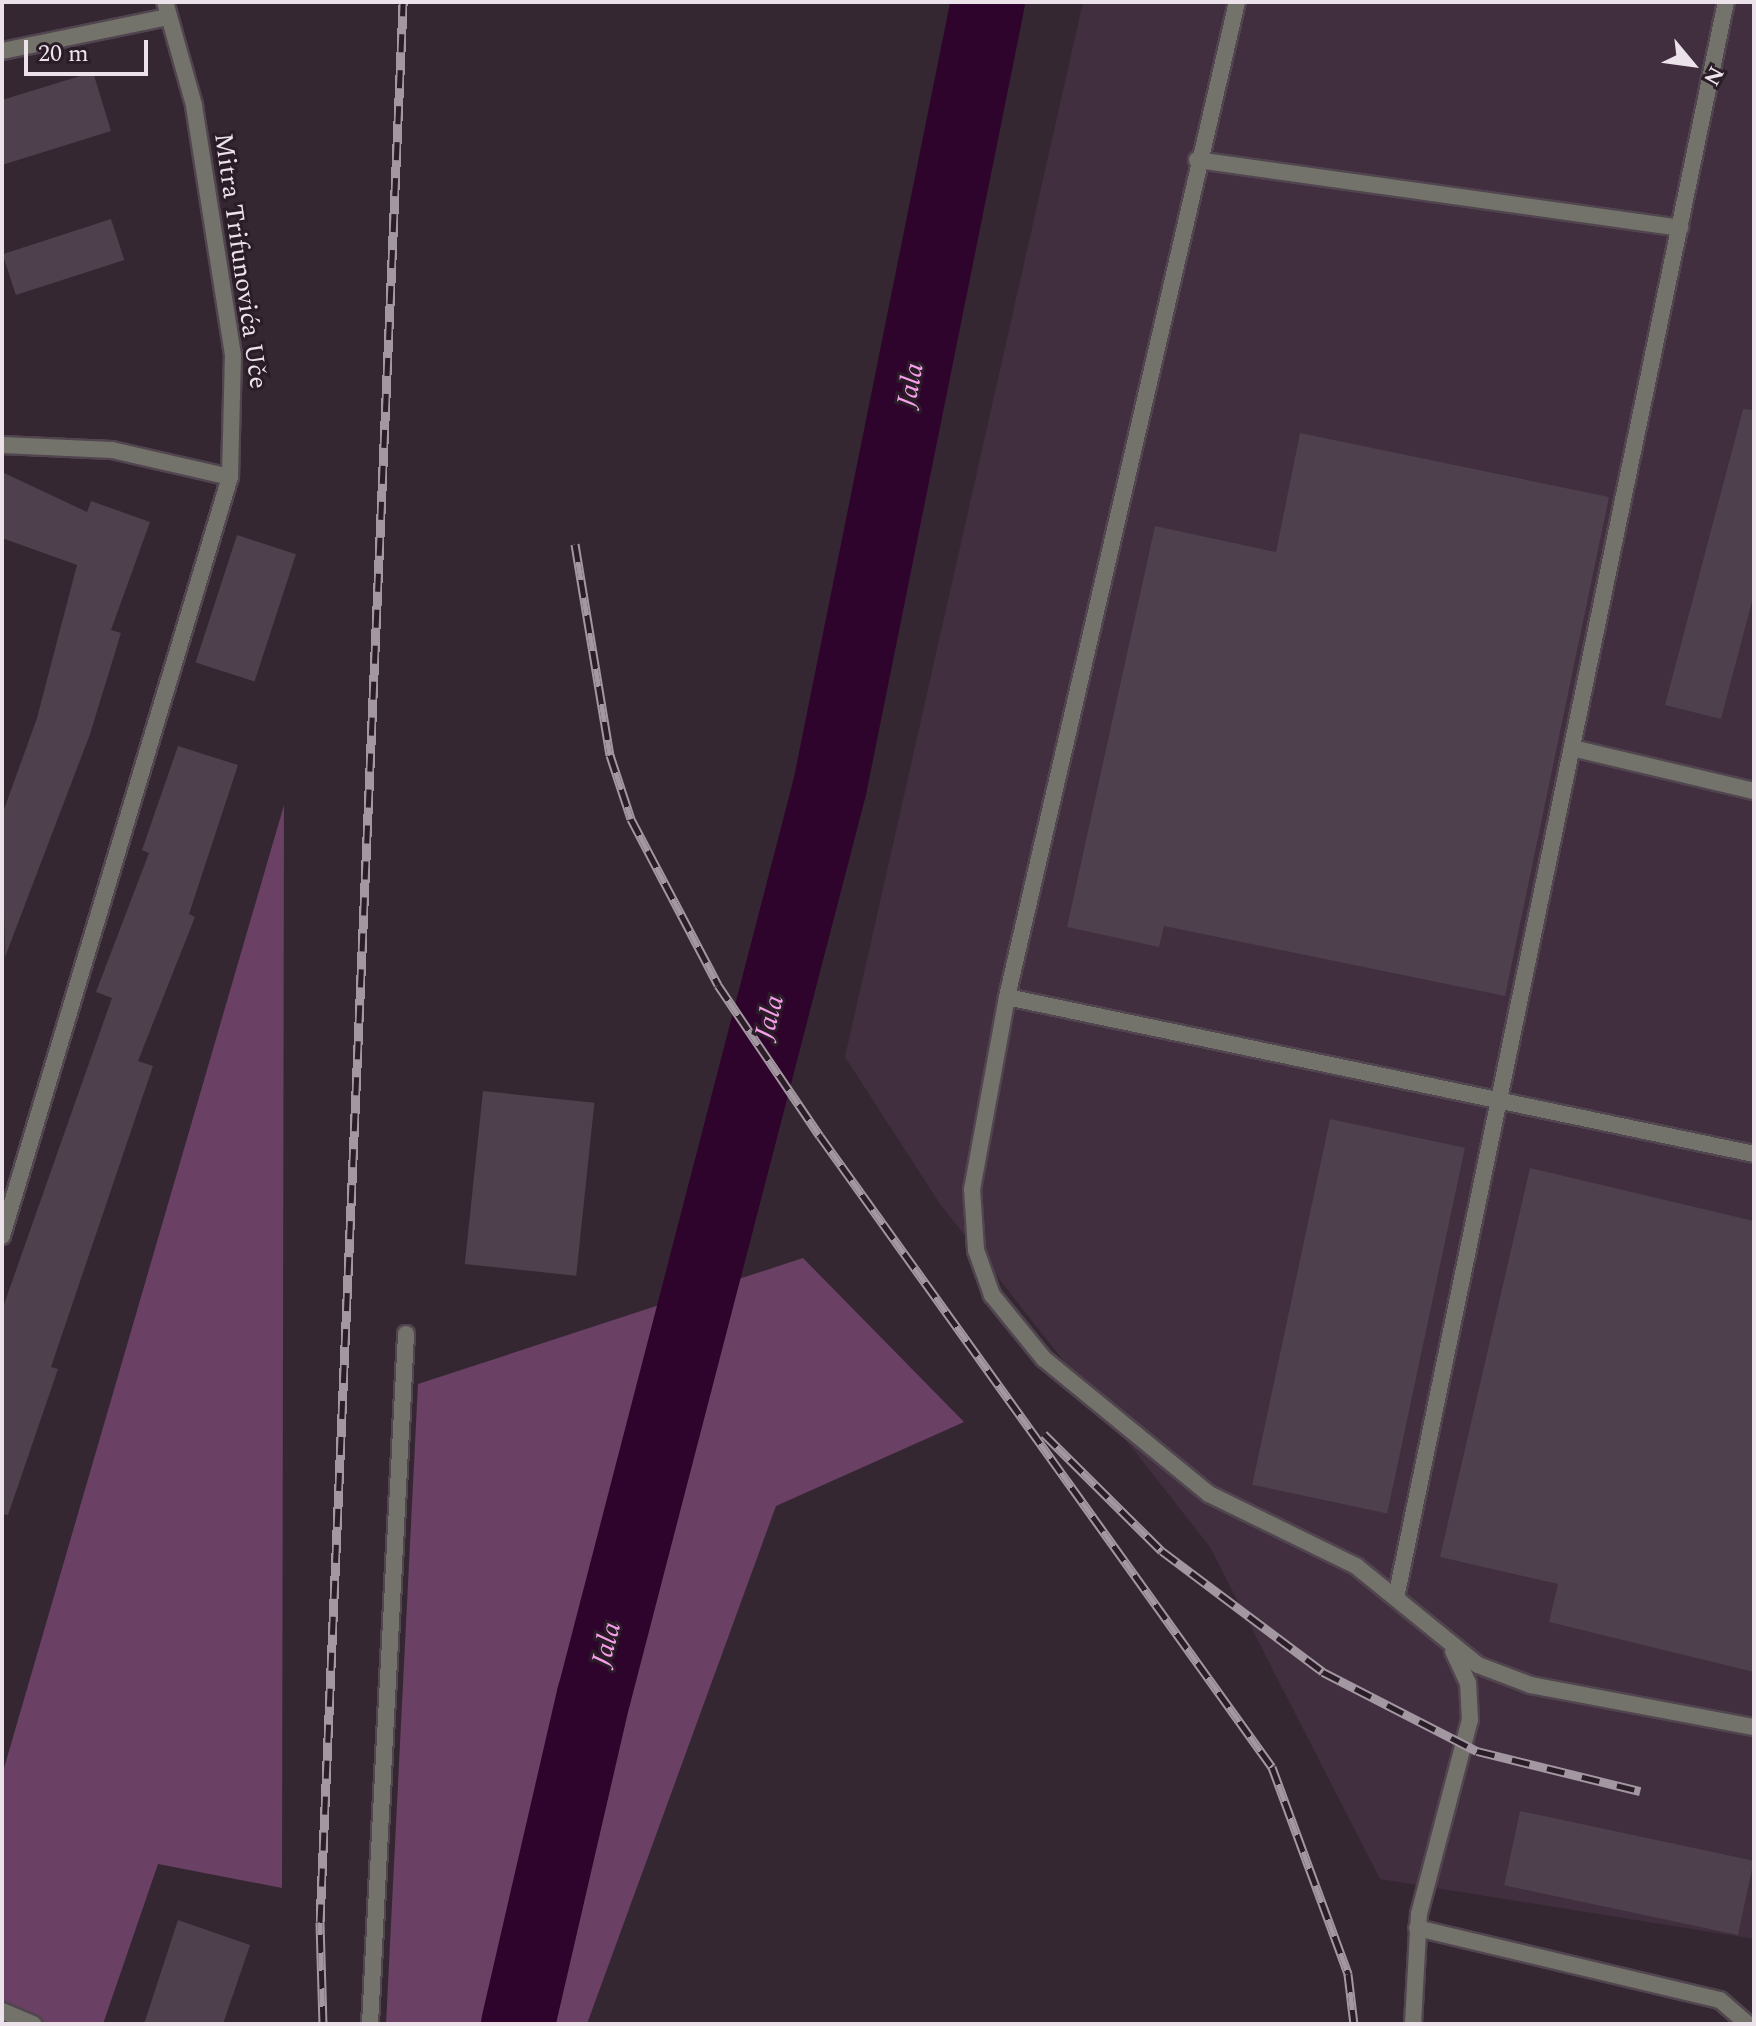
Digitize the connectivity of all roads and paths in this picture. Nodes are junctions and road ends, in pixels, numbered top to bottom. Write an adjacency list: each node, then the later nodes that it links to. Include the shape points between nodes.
1 (1237, 2): 5 (street)
2 (1726, 2): 6 (street)
3 (166, 10): 4 (street, Mitra Trifunovića Uče); 8 (street, Mitra Trifunovića Uče, via 194,105 233,355)
4 (2, 51)
5 (1197, 160): 6 (street); 11 (street)
6 (1680, 228): 9 (street)
7 (2, 445): 8 (street, via 112,450)
8 (230, 477): 14 (street, Mitra Trifunovića Uče)
9 (1572, 748): 10 (street); 12 (street)
10 (1754, 791)
11 (1007, 997): 12 (street); 17 (street, via 970,1222 992,1295 1014,1329 1209,1494)
12 (1499, 1099): 13 (street); 17 (street)
13 (1754, 1154)
14 (7, 1212): 15 (street, Mitra Trifunovića Uče)
15 (2, 1236)
16 (406, 1334): 23 (street)
17 (1397, 1593): 18 (street)
18 (1453, 1649): 19 (street, via 1531,1685); 20 (street, via 1468,1683 1470,1720)
19 (1754, 1727)
20 (1417, 1928): 24 (street); 25 (street, via 1720,2000)
21 (2, 2011): 22 (street)
22 (33, 2024)
23 (370, 2024)
24 (1413, 2024)
25 (1748, 2024)

